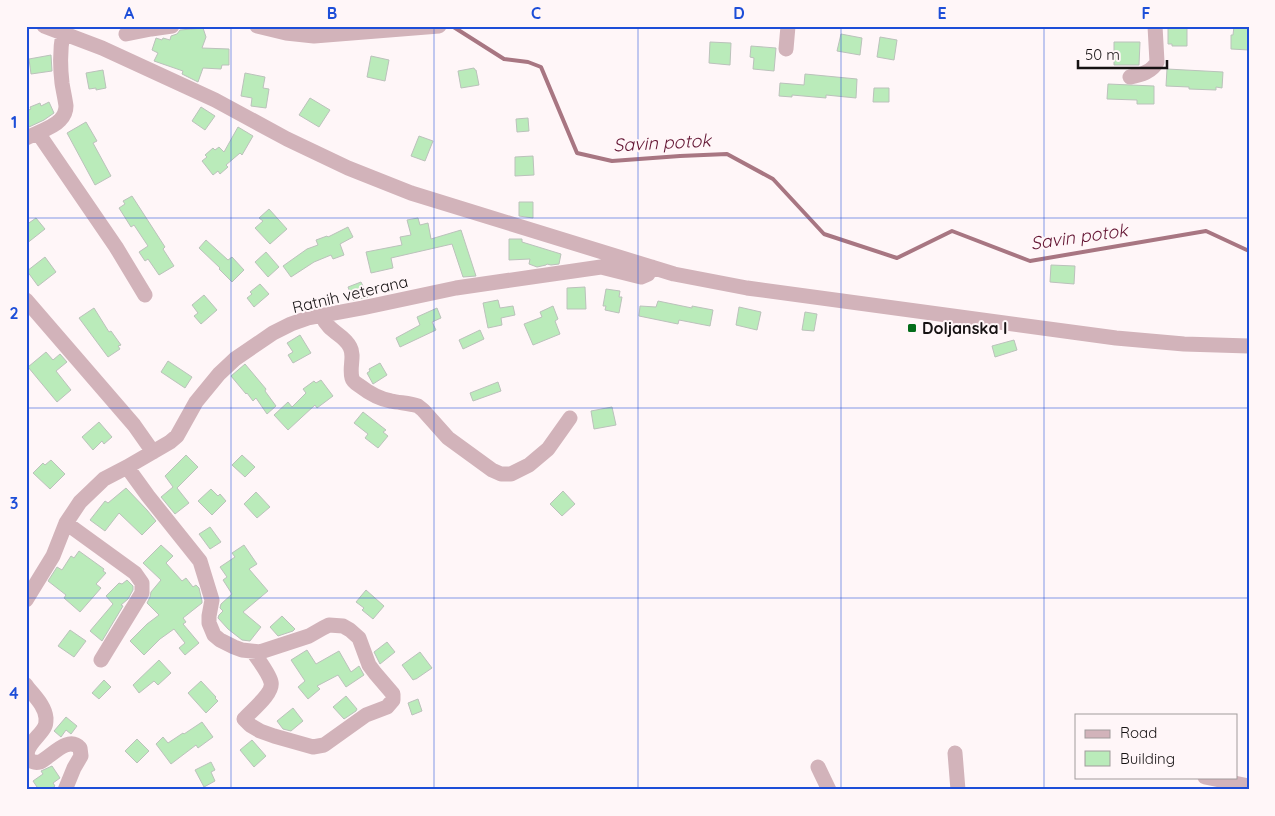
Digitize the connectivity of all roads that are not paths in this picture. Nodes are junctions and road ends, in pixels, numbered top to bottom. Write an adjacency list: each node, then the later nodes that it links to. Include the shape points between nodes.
1 (44, 26): 8 (street)
2 (172, 26): 7 (street)
3 (257, 26): 4 (street, via 314,36)
4 (438, 26)
5 (788, 26): 9 (street)
6 (1155, 26): 11 (street, via 1157,62 1143,74)
7 (124, 30): 10 (street, via 128,45)
8 (63, 33): 10 (street); 12 (street, via 60,53 65,113 54,124)
9 (786, 49)
10 (124, 58): 13 (street, via 348,168 411,193)
11 (1130, 77)
12 (32, 136): 14 (street, via 116,248)
13 (652, 267): 16 (street, Ratnih veterana, via 641,277 601,267 456,288); 17 (street, via 747,288 1108,337)
14 (145, 295)
15 (26, 300): 19 (street, via 134,425)
16 (322, 316): 18 (street, via 329,328 350,347 354,381 381,398 418,406 448,438 492,470 511,474 529,465 548,450); 19 (street, Ratnih veterana, via 291,324 234,359 196,402 177,436)
17 (1249, 346)
18 (570, 418)
19 (153, 452): 20 (street, Ratnih veterana)
20 (127, 468): 21 (street, Ratnih veterana, via 104,479 80,502); 23 (street, via 200,561 212,600 209,623 214,635 234,648)
21 (66, 523): 22 (street, Ratnih veterana, via 53,556); 24 (street, via 123,563 142,583 142,593)
22 (26, 599)
23 (255, 652): 23 (street, via 309,636 329,625 343,626 359,638 370,665 393,694 393,700 324,745 313,747 274,736 260,731 244,719 271,687)
24 (100, 660)
25 (26, 684): 30 (street, via 43,708 46,721 46,726 29,748 29,759 40,762 68,743 80,748 81,756)
26 (955, 753): 32 (street)
27 (818, 767): 31 (street)
28 (1211, 778): 29 (street)
29 (1249, 786)
30 (65, 790)
31 (829, 790)
32 (958, 790)

